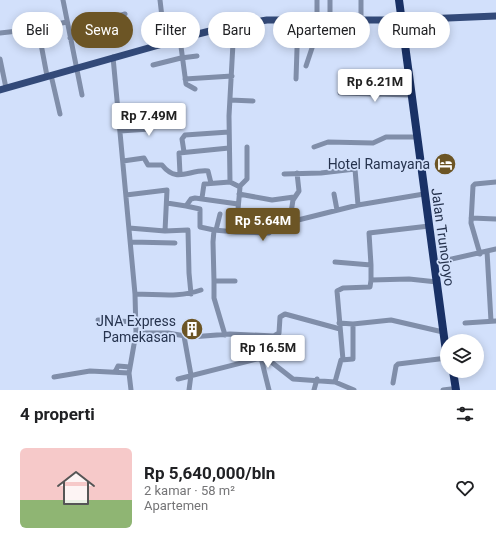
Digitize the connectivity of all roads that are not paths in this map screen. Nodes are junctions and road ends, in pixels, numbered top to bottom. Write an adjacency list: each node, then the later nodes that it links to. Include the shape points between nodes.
1 (63, 0): 16 (street)
2 (160, 0): 8 (street)
3 (317, 0): 9 (street)
4 (330, 0): 10 (street)
5 (361, 0): 11 (street)
6 (399, 0): 12 (highway, Jalan Trunojoyo)
7 (403, 0): 13 (highway, Jalan Trunojoyo)
8 (161, 12)
9 (317, 12)
10 (330, 12)
11 (360, 12)
12 (401, 12)
13 (403, 12)
14 (496, 16): 15 (main road)
15 (450, 19)
16 (66, 22): 17 (street); 20 (street)
17 (63, 23)
18 (12, 32): 19 (street)
19 (0, 33)
20 (70, 38): 35 (street)
21 (43, 48): 38 (street)
22 (146, 48): 30 (main road)
23 (181, 48): 31 (street)
24 (233, 48): 39 (street)
25 (297, 48): 40 (street)
26 (312, 48): 34 (street)
27 (405, 48): 36 (highway, Jalan Trunojoyo)
28 (407, 48): 94 (highway, Jalan Trunojoyo)
29 (197, 56): 31 (street)
30 (113, 57): 35 (main road); 50 (street)
31 (183, 58): 33 (street); 41 (street)
32 (0, 59): 43 (street)
33 (153, 65)
34 (306, 66)
35 (76, 68): 38 (main road); 45 (street)
36 (407, 73): 37 (street); 46 (highway, Jalan Trunojoyo)
37 (393, 74)
38 (49, 76): 43 (main road); 51 (street)
39 (232, 76): 41 (street); 47 (street)
40 (296, 78)
41 (185, 79): 42 (street, via 187,86)
42 (195, 88)
43 (3, 89)
44 (340, 93): 46 (street)
45 (82, 95)
46 (411, 95): 55 (highway, Jalan Trunojoyo)
47 (230, 100): 48 (street); 54 (street)
48 (253, 101)
49 (137, 107): 50 (street)
50 (119, 108): 53 (street)
51 (60, 114)
52 (140, 128): 52 (street, via 152,128 155,116 142,118); 53 (street)
53 (120, 131): 60 (street)
54 (229, 132): 58 (street); 59 (street, via 185,136 182,139)
55 (417, 137): 57 (street, via 386,138 373,143 328,142); 70 (highway, Jalan Trunojoyo)
56 (247, 147): 67 (street, via 247,179)
57 (314, 147)
58 (230, 148): 59 (street); 64 (street)
59 (184, 152): 62 (street, via 178,154)
60 (123, 161): 62 (street, via 144,158 148,165 162,165 172,174); 71 (street)
61 (297, 173): 63 (street); 72 (street, via 299,191); 76 (street, via 321,174 355,169)
62 (180, 174): 66 (street, via 208,171)
63 (284, 174)
64 (230, 182): 66 (street); 67 (street)
65 (496, 182): 80 (street, via 473,185)
66 (211, 183): 73 (street, via 203,185)
67 (240, 186): 68 (street)
68 (239, 194): 72 (street, via 272,200); 75 (street)
69 (334, 194): 78 (street)
70 (424, 194): 76 (street); 83 (highway, Jalan Trunojoyo)
71 (126, 195): 74 (street, via 166,190); 84 (street)
72 (294, 197): 81 (street)
73 (202, 198): 75 (street); 77 (street, via 192,198)
74 (167, 203): 77 (street); 86 (street)
75 (238, 204): 87 (street)
76 (358, 205): 78 (street)
77 (186, 206): 85 (street, via 200,209 200,227)
78 (337, 210): 81 (street, via 304,219)
79 (220, 214): 85 (street)
80 (471, 218): 82 (street); 92 (street, via 471,229)
81 (290, 219): 87 (street, via 275,218 270,233)
82 (496, 219)
83 (429, 226): 94 (highway, Jalan Trunojoyo); 95 (street, via 369,233)
84 (129, 228): 86 (street); 88 (street)
85 (215, 230): 87 (street); 99 (street)
86 (165, 231): 104 (street, via 189,231)
87 (236, 232)
88 (131, 242): 89 (street); 103 (street)
89 (175, 243)
90 (496, 249): 91 (street)
91 (487, 252): 92 (street); 97 (street)
92 (480, 254): 94 (street)
93 (335, 262): 95 (street)
94 (439, 262): 101 (highway, Jalan Trunojoyo); 113 (highway, Jalan Trunojoyo)
95 (371, 265): 98 (street)
96 (496, 268): 97 (street)
97 (489, 269): 106 (street)
98 (371, 280): 101 (street, via 409,279); 110 (street, via 370,287 338,290)
99 (214, 281): 100 (street); 114 (street, via 214,299)
100 (235, 281)
101 (437, 282): 111 (highway, Jalan Trunojoyo)
102 (201, 290): 104 (street)
103 (135, 294): 104 (street); 107 (street)
104 (191, 294)
105 (98, 320): 107 (street)
106 (494, 321): 108 (street)
107 (137, 322): 112 (street)
108 (465, 323)
109 (353, 324): 110 (street); 111 (street, via 391,320); 119 (street, via 353,359)
110 (340, 326): 116 (street, via 285,314 280,317 280,331 277,335); 119 (street)
111 (443, 332)
112 (136, 333): 115 (street); 121 (street)
113 (448, 334)
114 (224, 335): 115 (street); 116 (street)
115 (184, 336): 124 (street)
116 (246, 336): 118 (street)
117 (261, 358): 118 (street); 129 (street, via 270,360 293,379); 134 (street)
118 (250, 360): 124 (street, via 215,371)
119 (343, 360): 130 (street)
120 (440, 360): 131 (street, via 396,365)
121 (130, 367): 122 (street, via 118,366); 123 (street)
122 (115, 372): 123 (street); 125 (street, via 90,371)
123 (130, 373): 132 (street)
124 (191, 375): 128 (street); 133 (street)
125 (54, 378)
126 (449, 378): 137 (highway)
127 (452, 378): 137 (highway)
128 (178, 379)
129 (317, 379): 130 (street); 135 (street)
130 (335, 382): 136 (street)
131 (393, 384)
132 (131, 390)
133 (189, 390)
134 (269, 390)
135 (314, 390)
136 (354, 390)
137 (450, 390)

